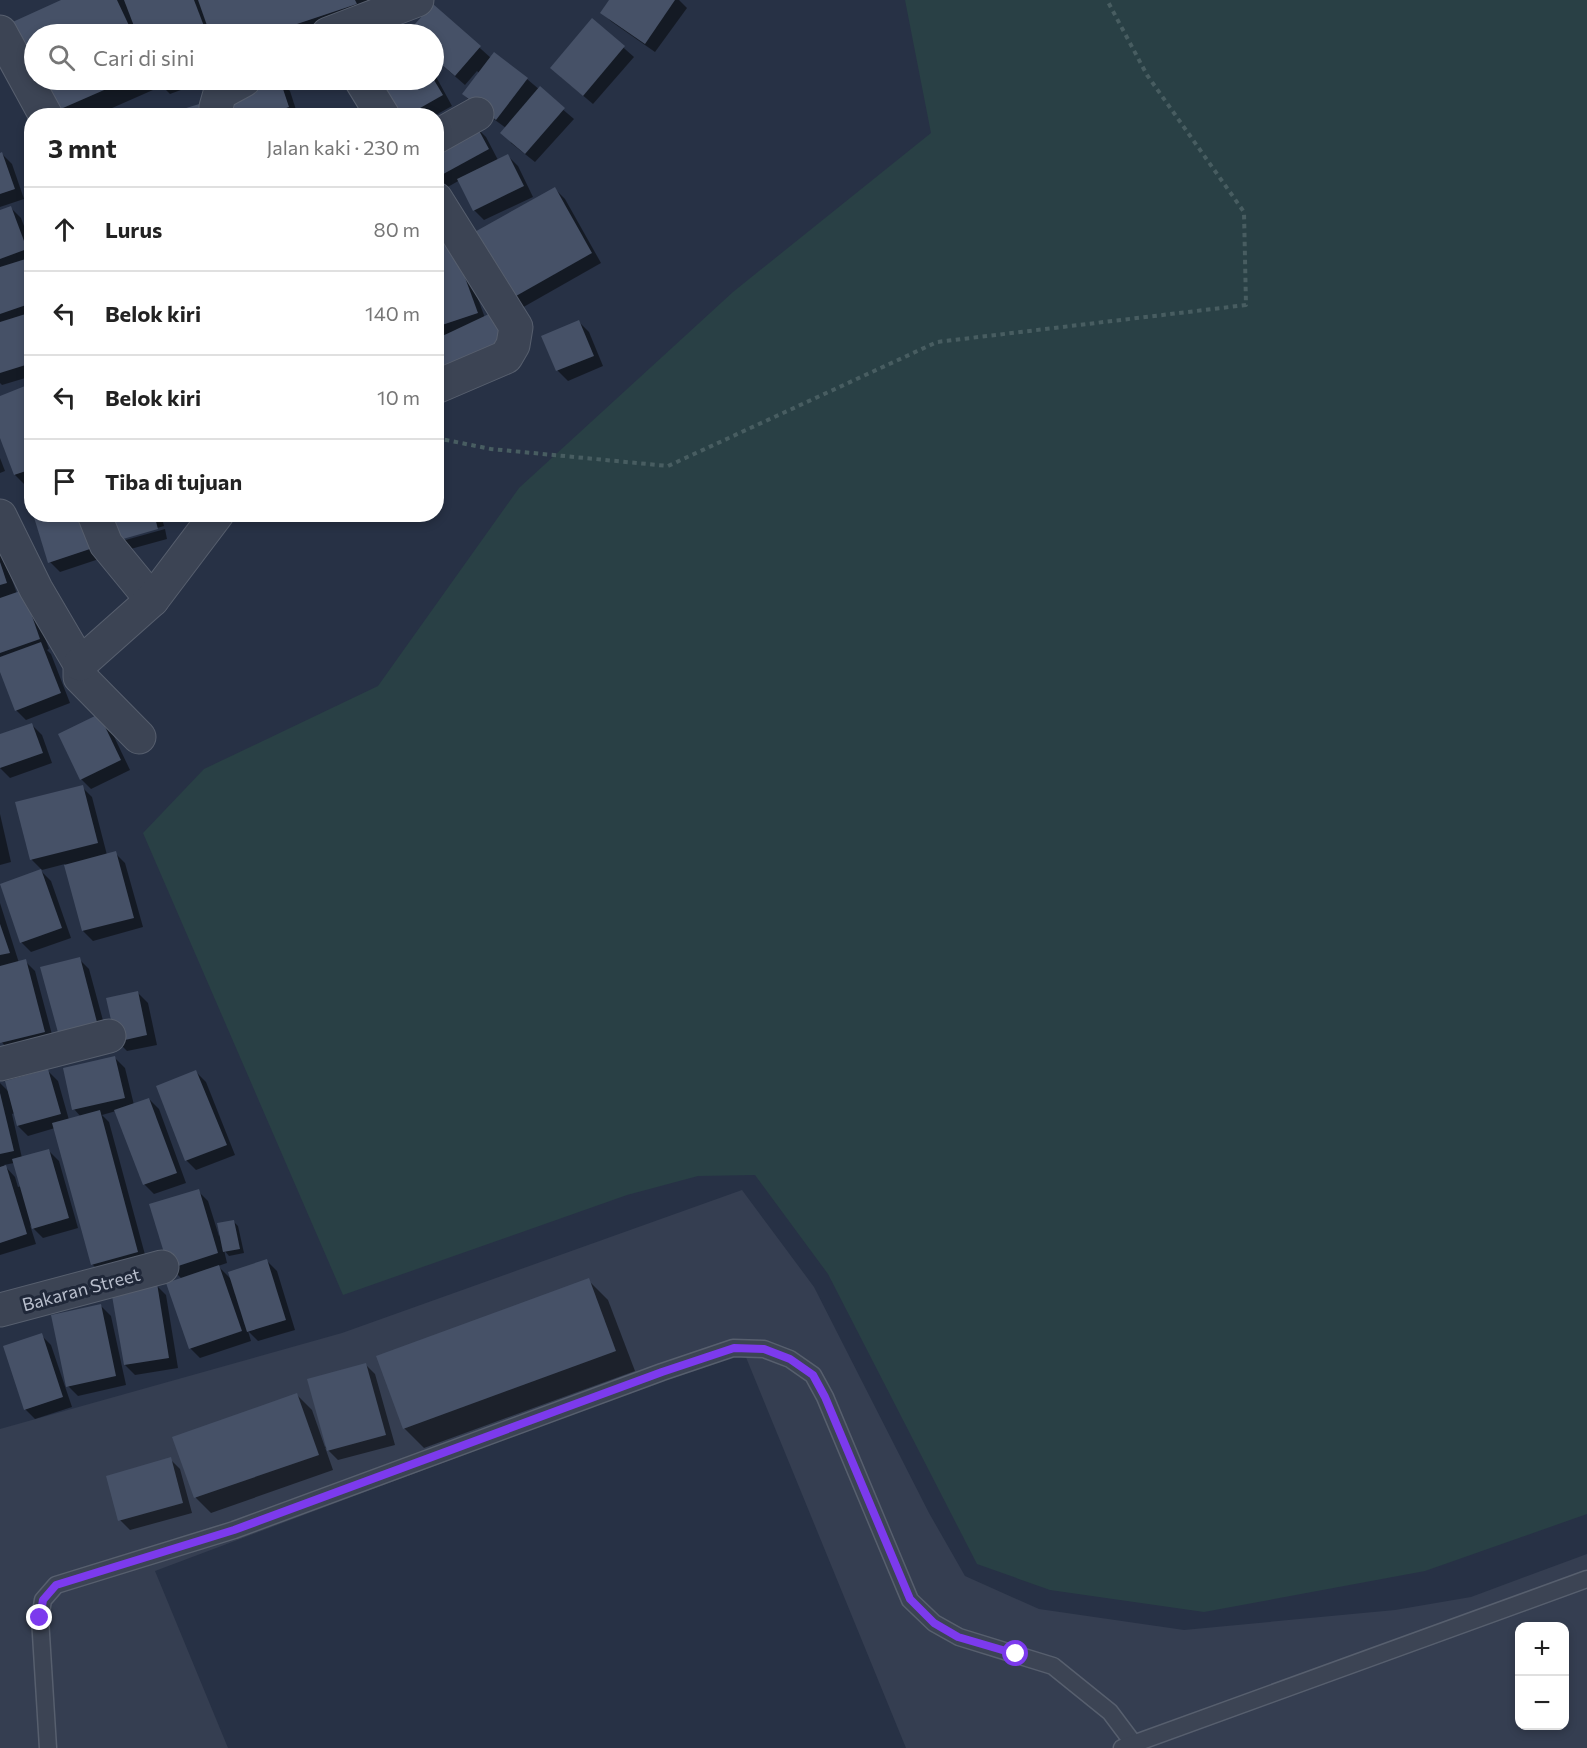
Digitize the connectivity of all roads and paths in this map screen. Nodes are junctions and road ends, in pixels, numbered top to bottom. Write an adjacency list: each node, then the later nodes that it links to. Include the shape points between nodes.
1 (417, 0): 3 (street)
2 (1107, 0): 16 (path, via 1147,75 1244,212 1246,306 937,342 668,466 491,449)
3 (356, 24)
4 (0, 32): 5 (street)
5 (24, 76)
6 (32, 90): 9 (street)
7 (226, 90): 10 (street, via 220,93)
8 (367, 90): 11 (street)
9 (42, 108)
10 (216, 108)
11 (378, 108)
12 (477, 114): 13 (street)
13 (444, 133)
14 (444, 213): 15 (street, via 516,327 506,357)
15 (444, 384)
16 (444, 440)
17 (0, 516): 21 (street, via 36,589)
18 (97, 522): 20 (street, via 106,544)
19 (211, 522): 20 (street)
20 (152, 600): 21 (street)
21 (80, 664): 22 (street, via 80,677)
22 (139, 737)
23 (109, 1036): 24 (street)
24 (0, 1064)
25 (162, 1267): 26 (street, Bakaran Street)
26 (0, 1310)
27 (1587, 1579): 28 (lane)
28 (1128, 1746): 29 (lane, via 1110,1712 1053,1666 958,1637 934,1623 910,1599 813,1375 790,1359 764,1349 734,1348 234,1530 56,1585 43,1600 40,1618)
29 (48, 1748)

